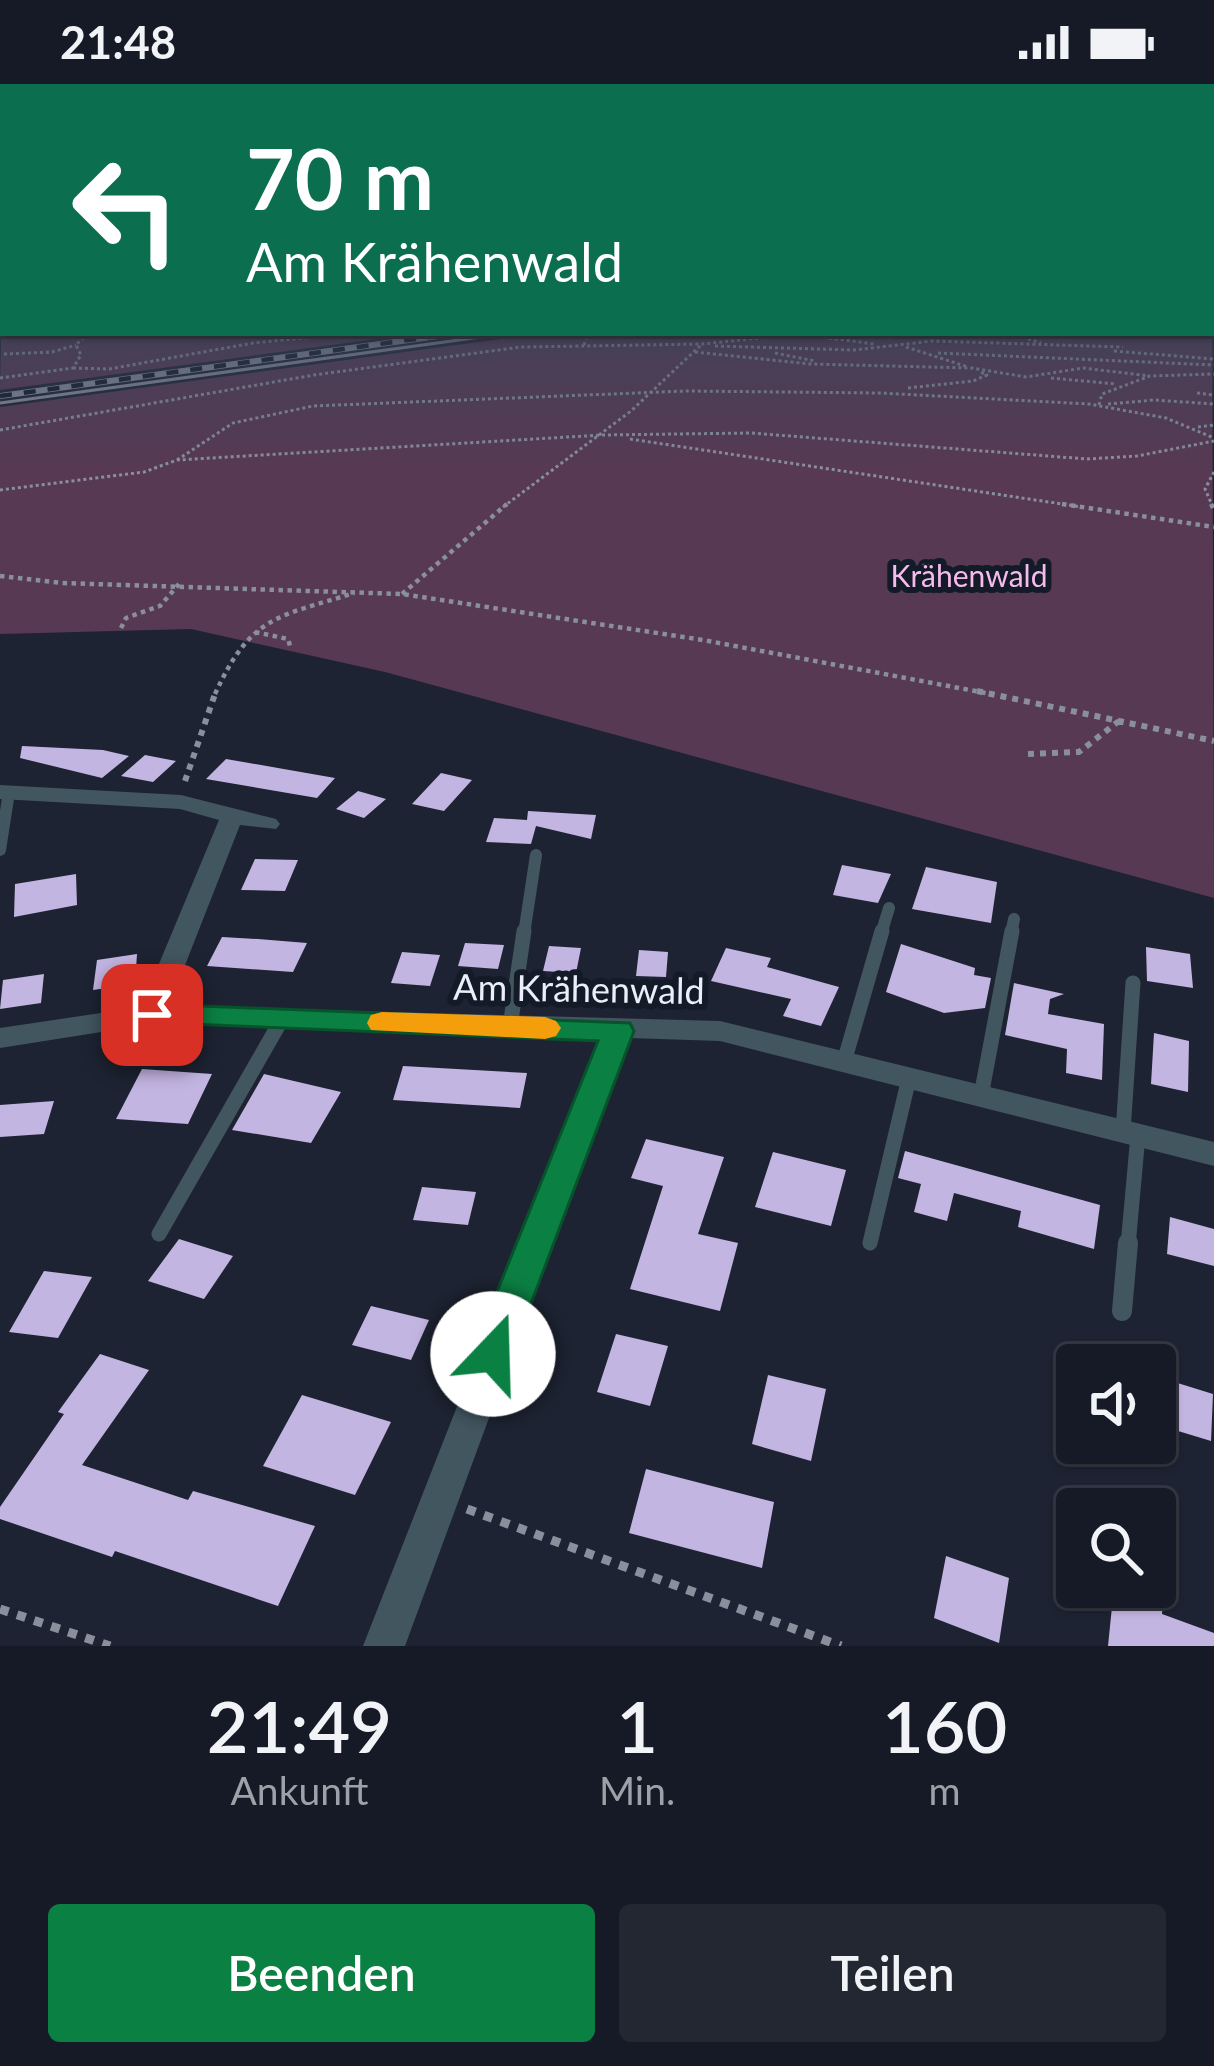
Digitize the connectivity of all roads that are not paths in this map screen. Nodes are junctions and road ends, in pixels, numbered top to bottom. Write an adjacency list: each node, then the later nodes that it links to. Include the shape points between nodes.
1 (4, 792): 2 (street, via 181,802); 4 (lane)
2 (232, 816): 3 (street); 9 (street)
3 (268, 824)
4 (0, 850)
5 (536, 855): 11 (lane)
6 (889, 908): 14 (lane)
7 (1014, 919): 16 (lane)
8 (1133, 983): 17 (lane)
9 (152, 1015): 10 (street, Am Krähenwald); 13 (street, Am Krähenwald)
10 (282, 1019): 11 (street, Am Krähenwald); 19 (lane)
11 (510, 1027): 12 (street, Am Krähenwald)
12 (618, 1031): 14 (street, Am Krähenwald, via 720,1031); 22 (street)
13 (0, 1038)
14 (844, 1062): 15 (street, Am Krähenwald)
15 (909, 1078): 16 (street, Am Krähenwald); 20 (lane)
16 (981, 1096): 17 (street, Am Krähenwald)
17 (1130, 1133): 18 (street, Am Krähenwald); 21 (lane)
18 (1214, 1154)
19 (158, 1234)
20 (870, 1243)
21 (1122, 1312)
22 (384, 1646)

